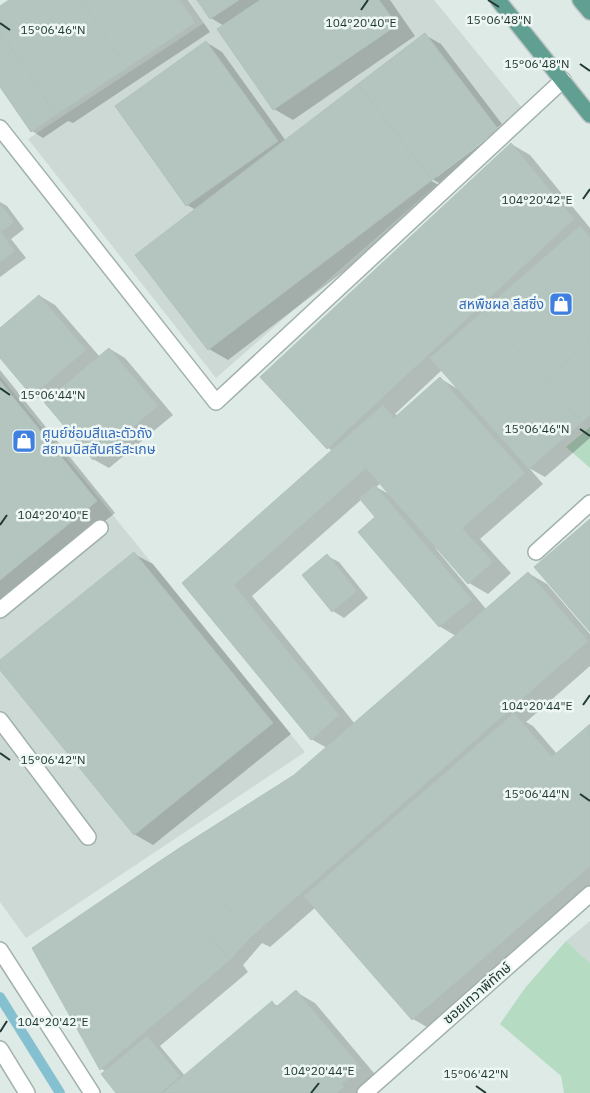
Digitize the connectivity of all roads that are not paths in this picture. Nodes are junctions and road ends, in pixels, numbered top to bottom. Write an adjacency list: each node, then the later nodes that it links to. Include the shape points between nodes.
1 (498, 0): 4 (main road)
2 (580, 0): 3 (main road)
3 (590, 12)
4 (563, 80): 5 (main road); 6 (street, via 216,402)
5 (590, 115)
6 (0, 128)
7 (590, 503): 9 (street)
8 (100, 528): 10 (street)
9 (536, 552)
10 (0, 610)
11 (0, 720): 12 (street)
12 (88, 837)
13 (590, 894): 18 (street, ซอยเทวาพิทักษ์)
14 (0, 950): 17 (street)
15 (0, 1049): 16 (street)
16 (27, 1093)
17 (92, 1093)
18 (364, 1093)

